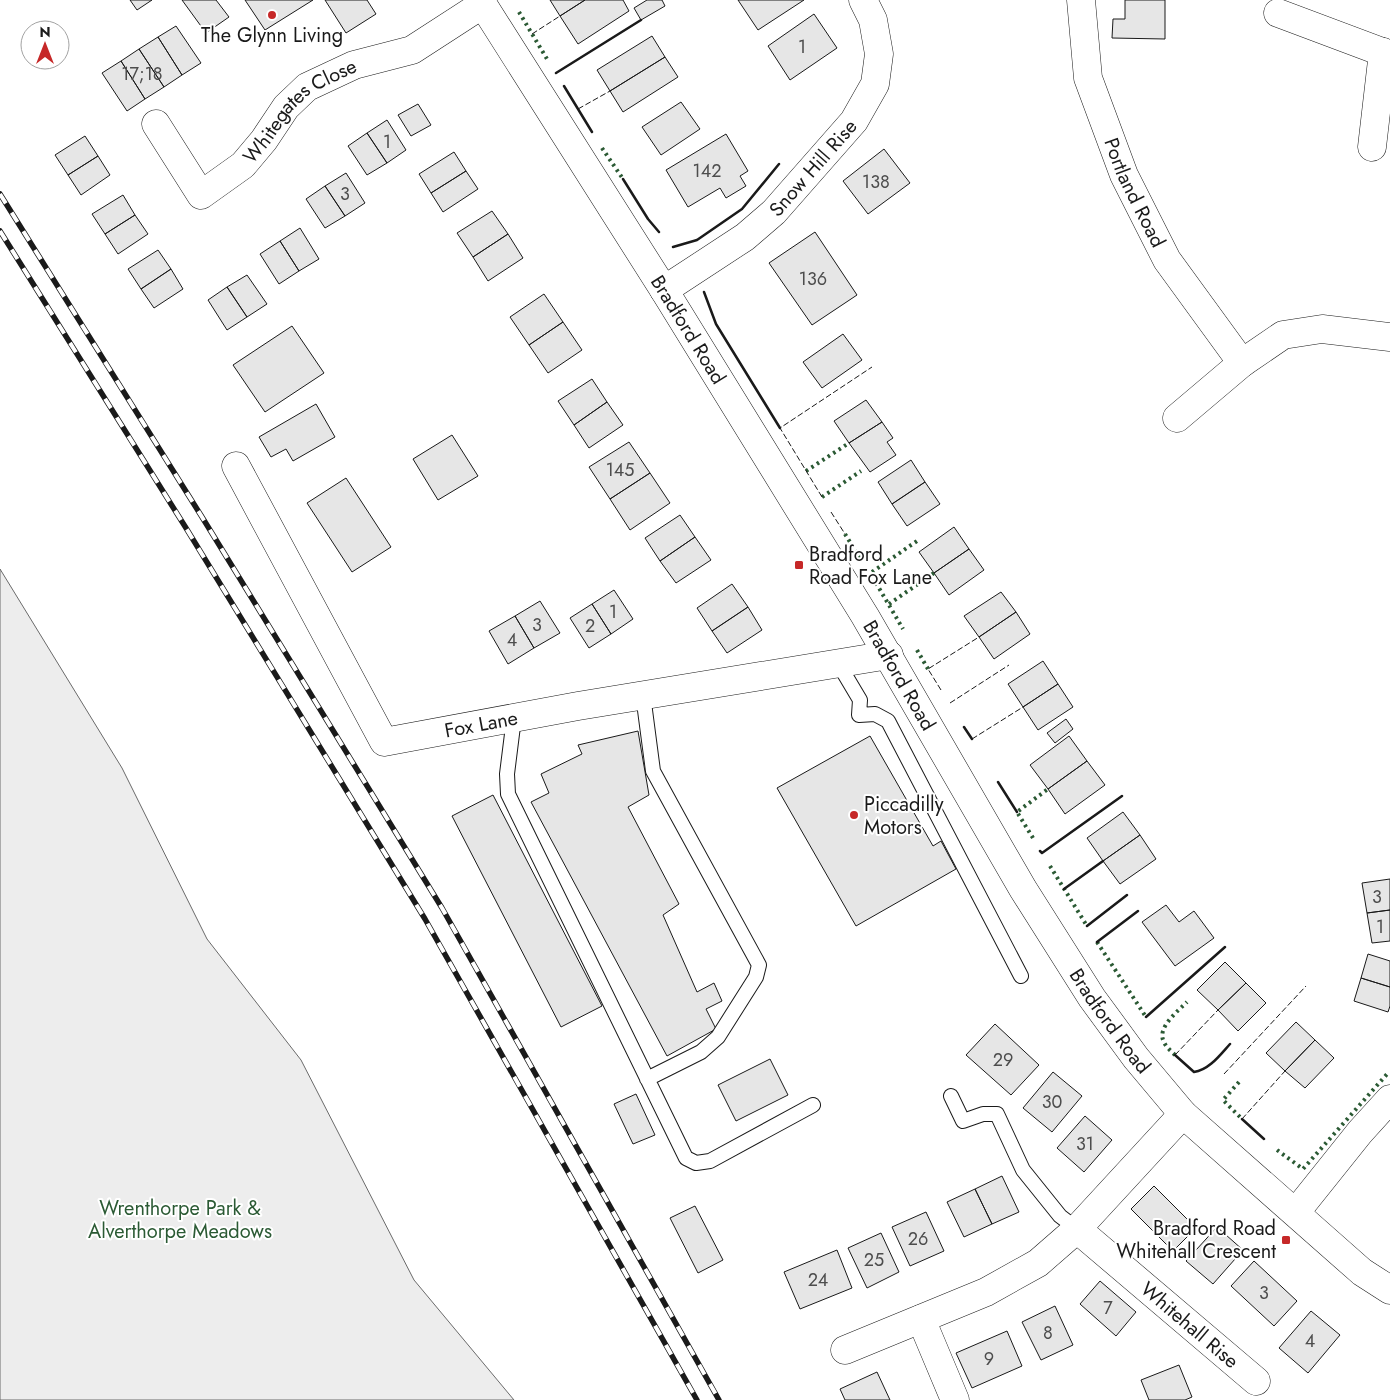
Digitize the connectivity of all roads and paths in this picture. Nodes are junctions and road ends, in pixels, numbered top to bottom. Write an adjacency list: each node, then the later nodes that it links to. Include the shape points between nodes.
1 (862, 0): 8 (street, Snow Hill Rise, via 873,20 879,54 876,84 854,120 774,212 744,237)
2 (1081, 0): 10 (street, Portland Road, via 1088,78 1124,176 1167,260)
3 (481, 2): 6 (street, Whitegates Close, via 412,50 354,65 307,87 286,107 243,165 200,196); 8 (street, Bradford Road)
4 (1278, 13): 5 (street)
5 (1386, 54): 7 (street)
6 (156, 124)
7 (1372, 147)
8 (664, 290): 13 (street, Bradford Road)
9 (1390, 337): 10 (street, via 1322,329 1283,335)
10 (1242, 363): 11 (street)
11 (1177, 418)
12 (236, 466): 16 (street, Fox Lane, via 384,742)
13 (889, 655): 14 (street, Fox Lane); 22 (street, Bradford Road, via 1033,906 1130,1051)
14 (838, 663): 15 (street, Fox Lane); 17 (lane, via 860,700 859,715 874,714 888,721)
15 (643, 695): 16 (street, Fox Lane); 18 (lane, via 653,771 758,965 756,977 718,1037 701,1052)
16 (514, 718): 18 (lane, via 507,774 508,794)
17 (1021, 976)
18 (647, 1079): 21 (lane, via 686,1158 696,1163 710,1161)
19 (951, 1096): 24 (lane, via 964,1121 983,1114 997,1114 1023,1170 1060,1216)
20 (1390, 1100): 23 (street)
21 (813, 1105)
22 (1183, 1114): 23 (street, Bradford Road); 24 (street)
23 (1296, 1212): 25 (street, Bradford Road, via 1362,1272)
24 (1077, 1228): 26 (street, via 1038,1263 986,1292); 28 (street, Whitehall Rise)
25 (1390, 1290)
26 (921, 1319): 27 (street); 29 (street)
27 (845, 1350)
28 (1256, 1382)
29 (955, 1400)

